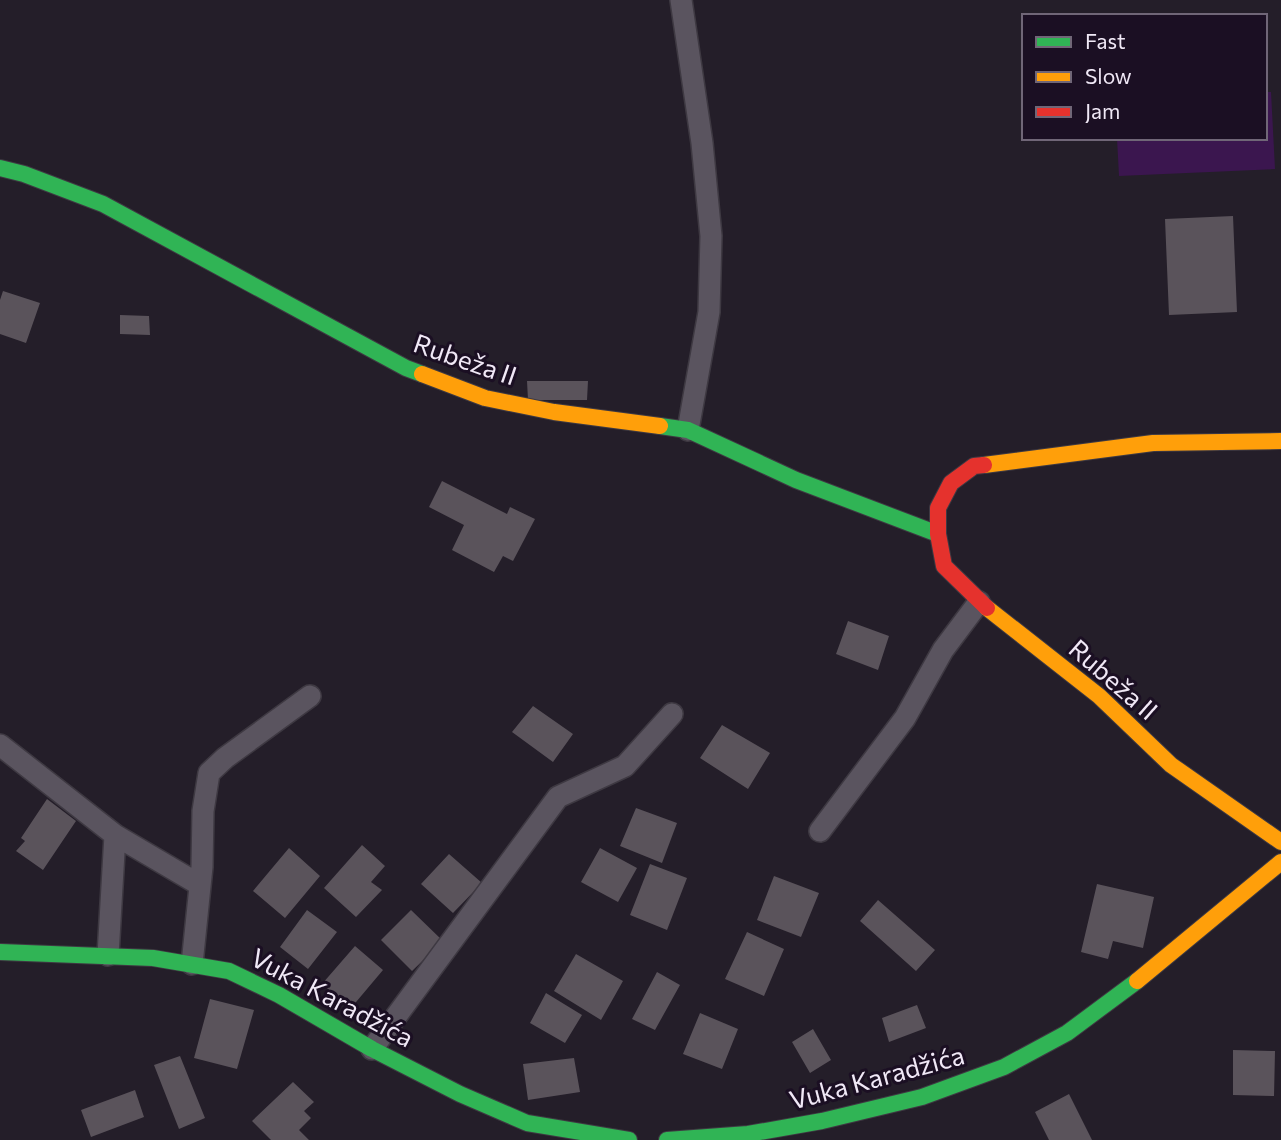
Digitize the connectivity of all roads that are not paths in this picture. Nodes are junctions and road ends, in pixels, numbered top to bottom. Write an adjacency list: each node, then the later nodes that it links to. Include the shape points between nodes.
1 (681, 0): 3 (street, via 711,236 709,312)
2 (0, 168): 3 (street, Rubeža II, via 103,204 406,368 485,398)
3 (688, 430): 5 (street, Rubeža II, via 796,480)
4 (1281, 441): 5 (street, Rubeža II, via 1153,443 974,466 951,483 938,508)
5 (938, 534): 6 (street, Rubeža II, via 944,566)
6 (979, 602): 10 (street, via 943,650 905,718); 12 (street, Rubeža II, via 1099,696 1171,765)
7 (310, 696): 14 (street, via 209,773)
8 (672, 714): 18 (street, via 625,766 558,797)
9 (0, 745): 11 (street)
10 (820, 831)
11 (115, 835): 14 (street); 16 (street)
12 (1281, 842)
13 (1281, 862): 19 (street, Vuka Karadžića, via 1157,966 1067,1033 1004,1067)
14 (200, 885): 17 (street)
15 (0, 952): 16 (street, Vuka Karadžića)
16 (108, 955): 17 (street, Vuka Karadžića)
17 (192, 964): 18 (street, Vuka Karadžića, via 229,971)
18 (372, 1049): 20 (street, Vuka Karadžića, via 460,1094)
19 (825, 1131): 22 (street, Vuka Karadžića)
20 (520, 1132): 21 (street, Vuka Karadžića)
21 (629, 1140)
22 (667, 1140)

